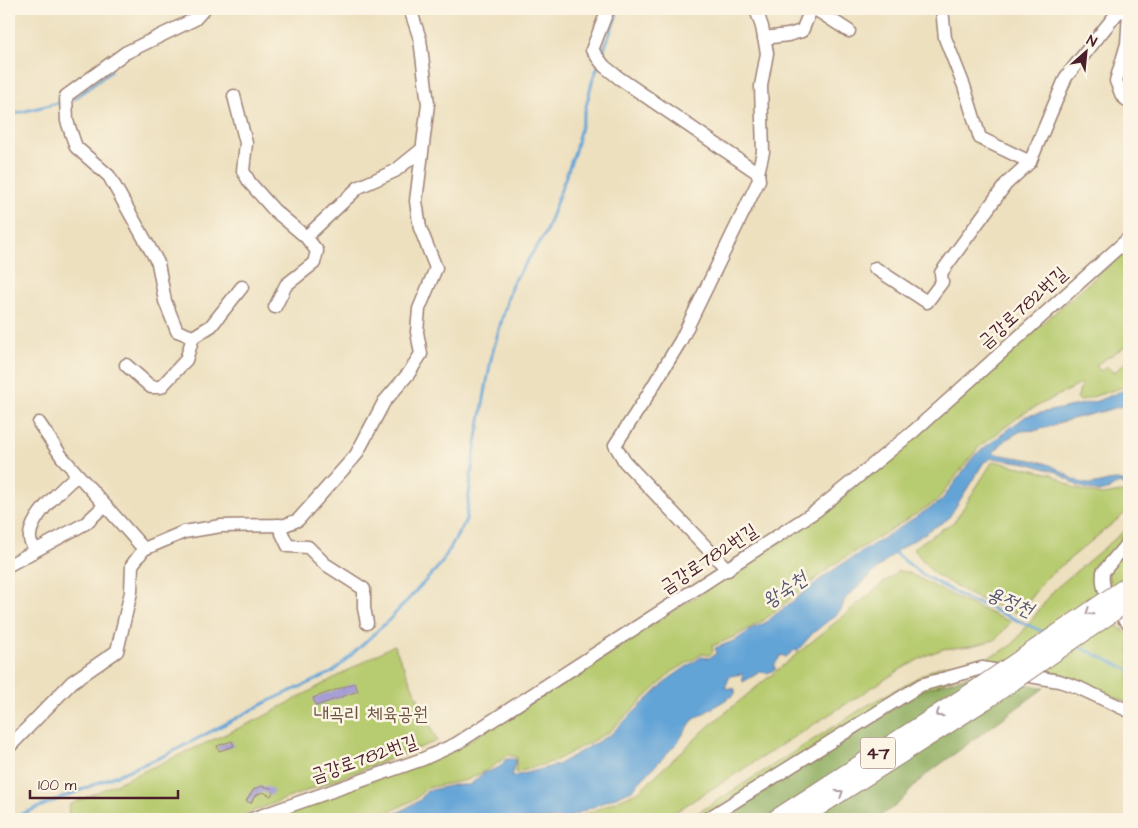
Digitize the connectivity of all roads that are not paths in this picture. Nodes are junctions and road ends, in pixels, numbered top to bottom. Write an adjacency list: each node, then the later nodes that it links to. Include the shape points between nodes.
1 (204, 9): 21 (street, via 195,19 125,53 66,96 67,121 76,147 110,176 158,264 165,301 177,331)
2 (410, 9): 13 (street, via 420,39 428,104)
3 (608, 9): 15 (street, via 592,50 604,66)
4 (756, 9): 10 (street)
5 (810, 9): 10 (street, via 802,31)
6 (815, 9): 9 (street)
7 (942, 9): 14 (street, via 945,38 980,138)
8 (1129, 11): 12 (street, via 1127,44 1116,80 1122,96); 14 (street, via 1118,12 1066,77)
9 (850, 31)
10 (764, 38): 15 (street, via 767,53 761,86 763,152)
11 (234, 96): 16 (street, via 246,144 243,171 274,210)
12 (1129, 102)
13 (421, 150): 16 (street, via 395,172 359,188); 26 (street, via 416,201 420,228 436,268 419,309 421,354 409,374 384,402 356,455 339,476 298,520)
14 (1030, 162): 18 (street, via 1006,184 941,273 942,282 927,302)
15 (758, 173): 31 (street, via 759,180 681,340 615,446 626,462)
16 (306, 237): 20 (street, via 317,251 314,263 286,285)
17 (1129, 238): 31 (street, 금강로782번길, via 914,431 816,512)
18 (875, 268)
19 (242, 286): 21 (street, via 211,326)
20 (275, 307)
21 (193, 337): 22 (street, via 186,360 161,388 151,388)
22 (126, 365)
23 (39, 423): 24 (street)
24 (77, 475): 25 (street); 29 (street, via 35,520 30,538)
25 (104, 506): 28 (street); 29 (street, via 86,523)
26 (278, 525): 28 (street, via 221,526 184,532); 34 (street, via 288,546 308,547 325,564 364,589)
27 (1129, 541): 35 (street, via 1103,572 1102,578 1111,604)
28 (144, 549): 38 (street, via 132,565 132,592 116,652 72,682)
29 (35, 550): 30 (street)
30 (9, 565)
31 (728, 570): 39 (street, 금강로782번길, via 456,744 423,759)
32 (1129, 585): 36 (highway, 47, one-way to 36, bridge)
33 (1129, 601): 36 (highway, 47, bridge)
34 (367, 623)
35 (1129, 624)
36 (983, 693): 41 (highway, 47, one-way to 41); 42 (highway, 47, one-way to 36)
37 (1129, 711): 40 (street, via 1059,681 982,668 921,686)
38 (9, 747)
39 (252, 819)
40 (707, 819)
41 (776, 819)
42 (799, 819)

